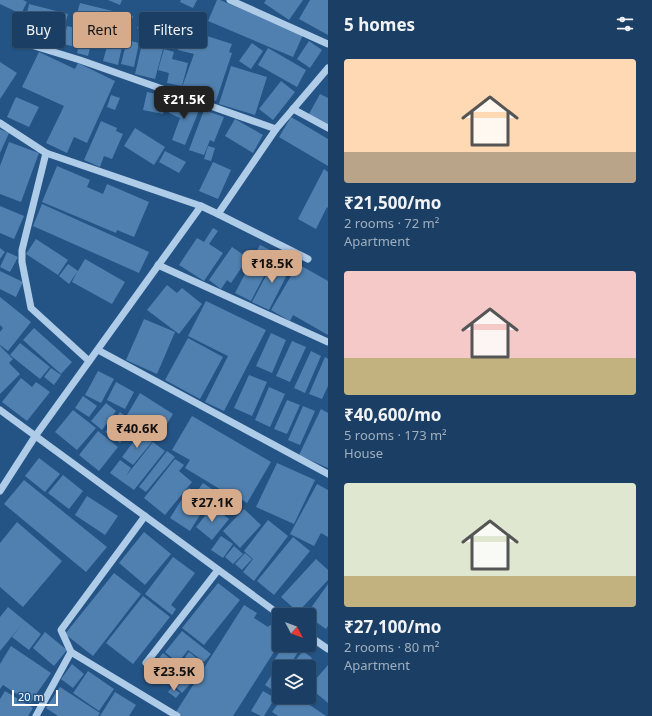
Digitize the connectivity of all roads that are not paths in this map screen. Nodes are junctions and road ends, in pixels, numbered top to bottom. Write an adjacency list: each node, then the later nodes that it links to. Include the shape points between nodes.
1 (230, 0): 2 (street)
2 (328, 44)
3 (42, 48): 8 (street)
4 (328, 68): 5 (street)
5 (293, 109): 7 (street); 8 (street)
6 (0, 123): 9 (street)
7 (328, 128)
8 (276, 129): 11 (street)
9 (46, 153): 10 (street); 16 (street, via 22,250 31,308)
10 (201, 206): 11 (street); 13 (street)
11 (218, 214): 12 (street)
12 (308, 259)
13 (158, 265): 14 (street); 15 (street)
14 (328, 342)
15 (98, 350): 16 (street); 19 (street)
16 (89, 362): 18 (street)
17 (0, 410): 18 (street)
18 (36, 435): 20 (street); 21 (street)
19 (328, 474)
20 (0, 491)
21 (145, 516): 22 (street); 26 (street, via 61,630)
22 (218, 570): 23 (street); 27 (street)
23 (272, 609)
24 (316, 641): 25 (street)
25 (328, 649)
26 (71, 652): 28 (street); 29 (street)
27 (146, 663)
28 (36, 716)
29 (177, 716)

